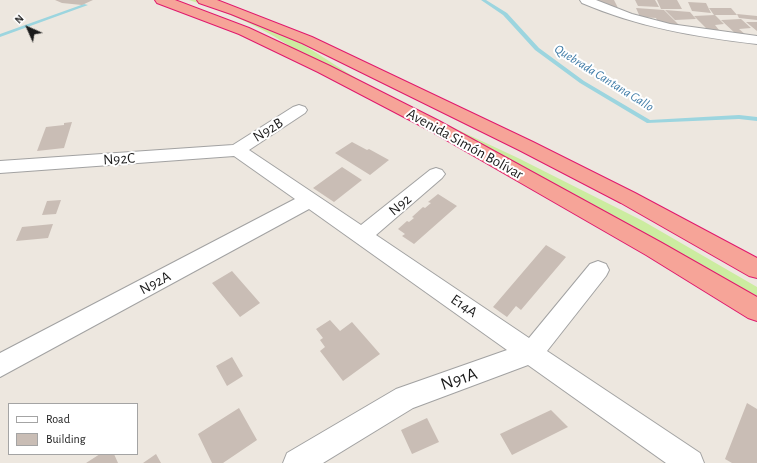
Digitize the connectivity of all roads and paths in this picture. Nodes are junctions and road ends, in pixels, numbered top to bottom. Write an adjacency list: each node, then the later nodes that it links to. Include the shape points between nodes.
1 (162, 0): 13 (highway, Avenida Simón Bolívar, via 244,31 433,125)
2 (204, 0): 11 (highway, Avenida Simón Bolívar, via 307,40 519,142)
3 (586, 0): 4 (street, via 662,27)
4 (757, 40)
5 (300, 110): 6 (street, N92B)
6 (237, 150): 7 (street, N92C); 9 (street, E14A)
7 (0, 167)
8 (436, 174): 10 (street, N92)
9 (310, 200): 10 (street, E14A); 15 (street, N92A)
10 (363, 235): 14 (street, E14A)
11 (757, 269)
12 (598, 270): 14 (street)
13 (757, 310)
14 (531, 354): 16 (street, N91A, via 405,398); 17 (street, E14A)
15 (0, 366)
16 (297, 463)
17 (690, 463)

